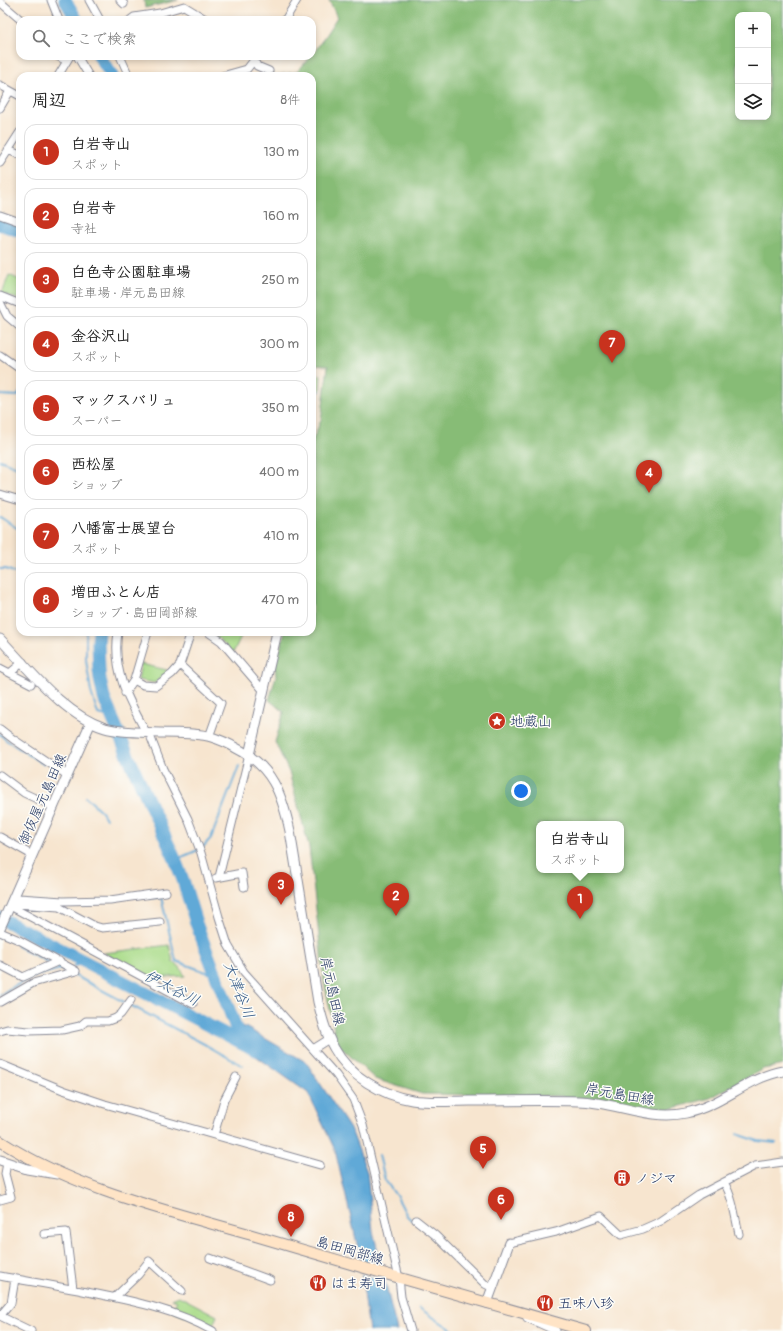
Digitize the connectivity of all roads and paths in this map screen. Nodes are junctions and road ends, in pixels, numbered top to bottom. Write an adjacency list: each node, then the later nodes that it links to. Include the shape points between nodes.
1 (51, 0): 6 (street)
2 (90, 0): 7 (street)
3 (297, 0): 10 (street)
4 (0, 2): 5 (street)
5 (16, 16)
6 (57, 16)
7 (98, 16)
8 (144, 16): 9 (street, via 184,6)
9 (200, 16)
10 (287, 16)
11 (67, 60): 17 (street)
12 (79, 60): 18 (street)
13 (122, 60): 19 (street)
14 (252, 60): 20 (street, via 247,69)
15 (254, 60): 16 (street, via 257,66)
16 (269, 70)
17 (60, 72)
18 (87, 72)
19 (127, 72)
20 (236, 72)
21 (0, 85): 22 (street)
22 (10, 91): 23 (street); 24 (street)
23 (16, 94)
24 (0, 108)
25 (16, 138): 26 (street)
26 (8, 150): 27 (street); 28 (street)
27 (16, 153)
28 (0, 162)
29 (0, 215): 30 (street)
30 (16, 221)
31 (0, 296): 33 (street)
32 (0, 302): 34 (street, via 7,316)
33 (16, 302)
34 (16, 323)
35 (0, 355): 36 (street)
36 (16, 366)
37 (0, 494): 38 (street)
38 (16, 499)
39 (118, 636): 52 (street, via 120,680)
40 (147, 636): 49 (street)
41 (190, 636): 46 (street)
42 (214, 636): 51 (street)
43 (276, 636): 51 (street)
44 (0, 639): 45 (street, 岸元島田線)
45 (23, 662): 48 (street); 53 (street, 岸元島田線, via 67,707)
46 (180, 665): 49 (street, via 156,686 143,685); 56 (street, via 221,703)
47 (0, 668): 48 (street)
48 (10, 673): 50 (street)
49 (134, 680): 52 (street)
50 (31, 684)
51 (264, 690): 57 (street)
52 (126, 692): 55 (street)
53 (91, 722): 55 (street, 岸元島田線, via 106,728); 58 (street, 御仮屋元島田線)
54 (0, 729): 58 (street)
55 (146, 734): 56 (street, 岸元島田線, via 184,733); 64 (street, via 188,819 201,853)
56 (210, 737): 57 (street, 岸元島田線)
57 (249, 755): 63 (street); 77 (street, 岸元島田線, via 270,777 286,812 318,1002)
58 (67, 775): 60 (street, 御仮屋元島田線)
59 (0, 776): 60 (street, via 24,793)
60 (54, 806): 62 (street, 御仮屋元島田線)
61 (0, 837): 62 (street)
62 (32, 855): 67 (street, 御仮屋元島田線)
63 (219, 877): 64 (street); 65 (street, via 242,873)
64 (207, 880): 78 (street, via 228,946 244,972)
65 (244, 887)
66 (166, 892): 67 (street, via 108,900 63,901 19,898)
67 (11, 903): 68 (street, via 59,907 102,928); 69 (street, 御仮屋元島田線); 75 (street)
68 (160, 922)
69 (0, 928)
70 (0, 932): 71 (street)
71 (61, 962): 72 (street, via 23,977); 74 (street, via 76,971 33,983)
72 (0, 965)
73 (131, 1000): 76 (street, via 121,1014 108,1021 86,1021 80,1026 62,1030)
74 (0, 1002)
75 (193, 1004)
76 (0, 1031)
77 (329, 1038): 78 (street); 80 (street, 岸元島田線, via 341,1059 363,1079 386,1093 426,1101 590,1101 670,1116 688,1113 718,1102 759,1079)
78 (314, 1049): 96 (street, via 353,1099 363,1125)
79 (0, 1064): 82 (street, via 105,1104)
80 (783, 1072)
81 (236, 1077): 82 (street, via 224,1100)
82 (214, 1135): 86 (street)
83 (0, 1140): 87 (main road, 島田岡部線)
84 (4, 1162): 87 (street, via 27,1169); 89 (street, via 4,1174 11,1197)
85 (783, 1162): 88 (street, via 755,1166)
86 (320, 1165)
87 (61, 1174): 96 (main road, 島田岡部線, via 131,1200)
88 (724, 1182): 92 (street, via 733,1202); 93 (street, via 699,1195 661,1221 643,1229 621,1235 600,1216 556,1232)
89 (0, 1200)
90 (416, 1220): 99 (street, via 485,1284)
91 (44, 1234): 100 (street, via 66,1232)
92 (739, 1234)
93 (509, 1242): 99 (street)
94 (210, 1258): 98 (street)
95 (0, 1276): 97 (street)
96 (396, 1278): 103 (main road, 島田岡部線); 108 (street)
97 (15, 1279): 100 (street); 105 (street, via 11,1303)
98 (270, 1280)
99 (493, 1288): 103 (street)
100 (73, 1289): 102 (street)
101 (182, 1292): 102 (street, via 149,1261)
102 (116, 1297): 107 (street, via 156,1306)
103 (487, 1303): 104 (main road, 島田岡部線)
104 (515, 1311): 109 (street); 110 (main road, 島田岡部線)
105 (0, 1316): 106 (street)
106 (31, 1331)
107 (213, 1331)
108 (410, 1331)
109 (556, 1331)
110 (586, 1331)

